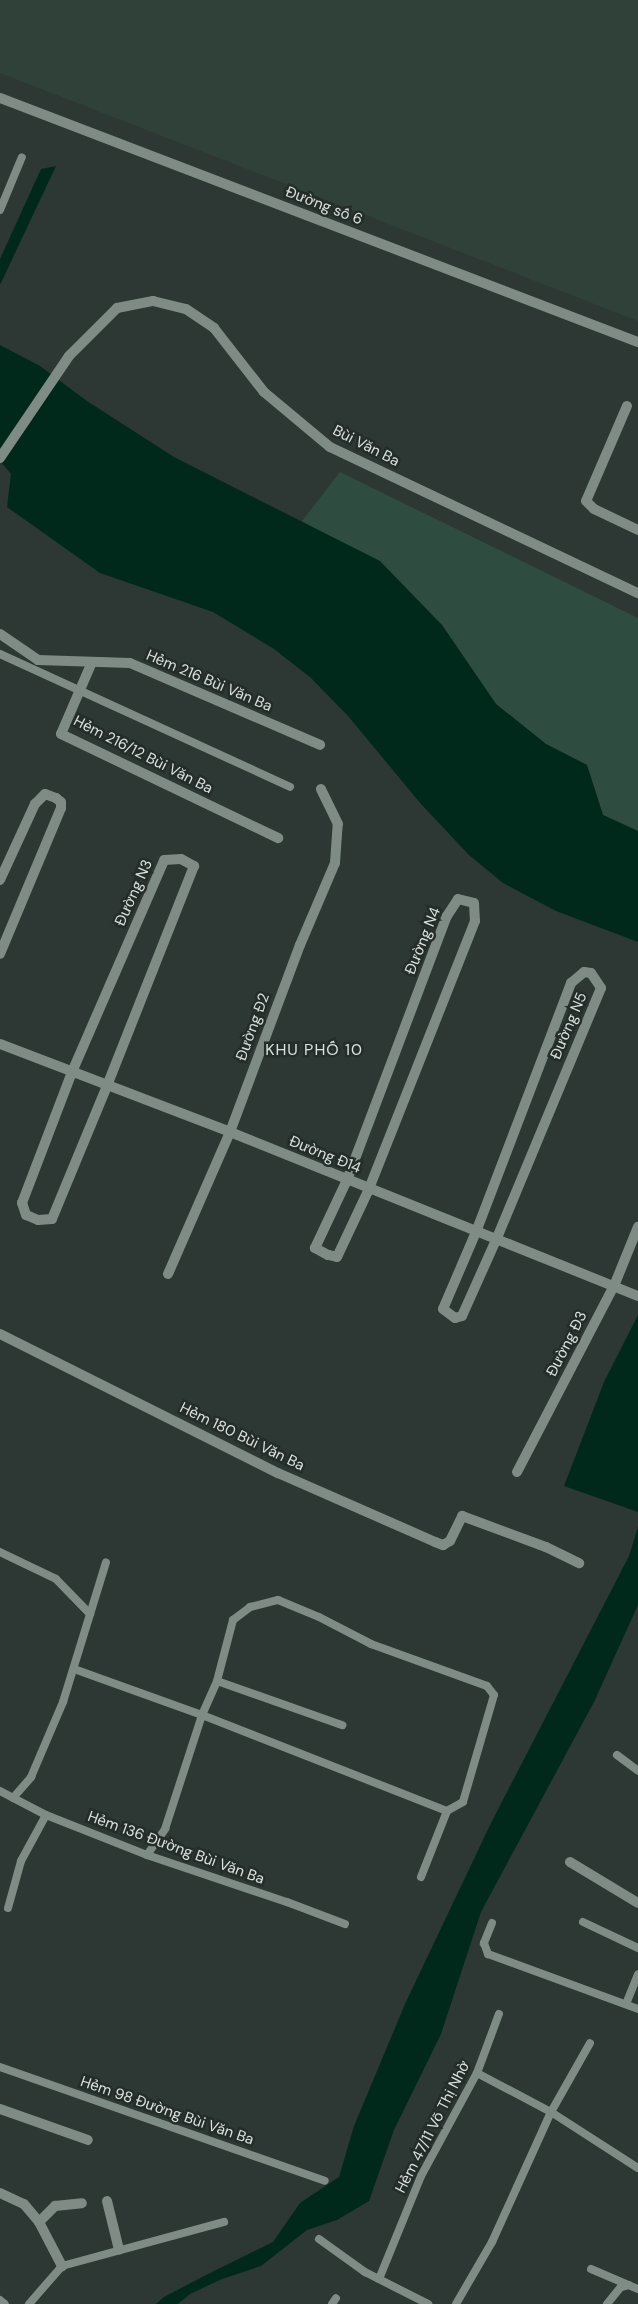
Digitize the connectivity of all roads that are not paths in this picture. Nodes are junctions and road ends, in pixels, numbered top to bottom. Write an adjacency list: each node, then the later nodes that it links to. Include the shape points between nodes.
1 (0, 98): 4 (street, Đường số 6)
2 (22, 157): 3 (lane)
3 (0, 210)
4 (638, 342)
5 (627, 406): 7 (street, via 586,501 594,509)
6 (0, 458): 8 (street, Bùi Văn Ba, via 69,356 117,308 153,301 186,309 214,328 264,392 330,447)
7 (637, 527)
8 (638, 593)
9 (0, 634): 11 (street, Hẻm 216 Bùi Văn Ba, via 38,660)
10 (0, 654): 12 (lane)
11 (92, 662): 12 (street, Hẻm 216/12 Bùi Văn Ba); 13 (street, Hẻm 216 Bùi Văn Ba, via 130,663)
12 (79, 692): 14 (lane); 16 (street, Hẻm 216/12 Bùi Văn Ba, via 61,734)
13 (320, 745)
14 (290, 787)
15 (321, 789): 22 (street, Đường Đ2, via 338,824 336,863 300,945)
16 (278, 838)
17 (0, 880): 18 (street, via 35,804 45,794 56,798 61,802 61,808)
18 (0, 954)
19 (0, 1044): 20 (street, Đường Đ14)
20 (72, 1072): 21 (street, Đường Đ14); 21 (street, via 22,1203 26,1215 38,1220 52,1219); 21 (street, Đường N3, via 164,860 181,859 194,866)
21 (107, 1086): 22 (street, Đường Đ14)
22 (230, 1132): 23 (street, Đường Đ14); 28 (street, Đường Đ2)
23 (347, 1180): 24 (street, Đường Đ14); 24 (street, Đường N4, via 315,1248 328,1255 336,1257); 24 (street, Đường N4, via 447,916 458,900 474,903 475,921)
24 (369, 1189): 26 (street, Đường Đ14)
25 (638, 1227): 29 (street, Đường Đ3)
26 (476, 1232): 27 (street, Đường Đ14); 27 (street, Đường N5, via 443,1309 455,1318 462,1316); 27 (street, Đường N5, via 571,983 584,972 591,973 601,988)
27 (496, 1240): 29 (street, Đường Đ14)
28 (168, 1274)
29 (614, 1286): 30 (street, Đường Đ14); 32 (street, Đường Đ3)
30 (638, 1296)
31 (0, 1334): 35 (street, Hẻm 180 Bùi Văn Ba, via 278,1473 435,1542 443,1545 450,1541 461,1516 546,1546)
32 (518, 1472)
33 (0, 1552): 36 (lane, via 56,1580)
34 (106, 1562): 36 (lane)
35 (579, 1563)
36 (90, 1614): 37 (lane)
37 (74, 1669): 39 (lane); 44 (lane, via 31,1776)
38 (217, 1681): 39 (lane); 40 (lane); 45 (lane, via 232,1620 250,1607 278,1600 371,1644 487,1686 494,1695 464,1802)
39 (202, 1715): 45 (lane); 47 (lane, via 165,1829)
40 (342, 1726)
41 (617, 1755): 42 (lane)
42 (638, 1771)
43 (0, 1791): 44 (lane, Hẻm 136 Đường Bùi Văn Ba)
44 (13, 1798): 46 (lane, Hẻm 136 Đường Bùi Văn Ba)
45 (447, 1811): 49 (lane)
46 (46, 1815): 47 (lane, Hẻm 136 Đường Bùi Văn Ba); 51 (lane, via 21,1861)
47 (147, 1855): 54 (lane, Hẻm 136 Đường Bùi Văn Ba)
48 (570, 1862): 50 (street)
49 (421, 1876)
50 (638, 1903)
51 (8, 1908)
52 (583, 1922): 55 (lane)
53 (492, 1923): 57 (lane, via 484,1943 488,1954)
54 (345, 1924)
55 (638, 1948)
56 (638, 1974): 57 (lane)
57 (626, 2004): 58 (lane)
58 (638, 2009)
59 (499, 2014): 62 (lane, Hẻm 47/11 Võ Thị Nhờ)
60 (590, 2043): 64 (lane)
61 (0, 2067): 67 (lane, Hẻm 98 Đường Bùi Văn Ba)
62 (477, 2073): 64 (lane); 77 (lane, Hẻm 47/11 Võ Thị Nhờ, via 421,2176)
63 (0, 2109): 65 (street)
64 (551, 2112): 66 (lane); 84 (lane, via 492,2242)
65 (88, 2140)
66 (638, 2168)
67 (325, 2181)
68 (0, 2193): 71 (street, via 24,2204)
69 (107, 2200): 74 (street)
70 (82, 2203): 71 (street, via 55,2206)
71 (39, 2222): 75 (street)
72 (224, 2222): 74 (lane)
73 (319, 2239): 77 (lane)
74 (120, 2250): 75 (lane)
75 (62, 2266): 82 (lane)
76 (591, 2269): 78 (lane)
77 (379, 2279): 83 (lane)
78 (629, 2285): 79 (lane); 85 (lane, via 622,2287)
79 (638, 2289)
80 (0, 2300): 81 (lane)
81 (5, 2304)
82 (29, 2304)
83 (428, 2304)
84 (456, 2304)
85 (607, 2304)

